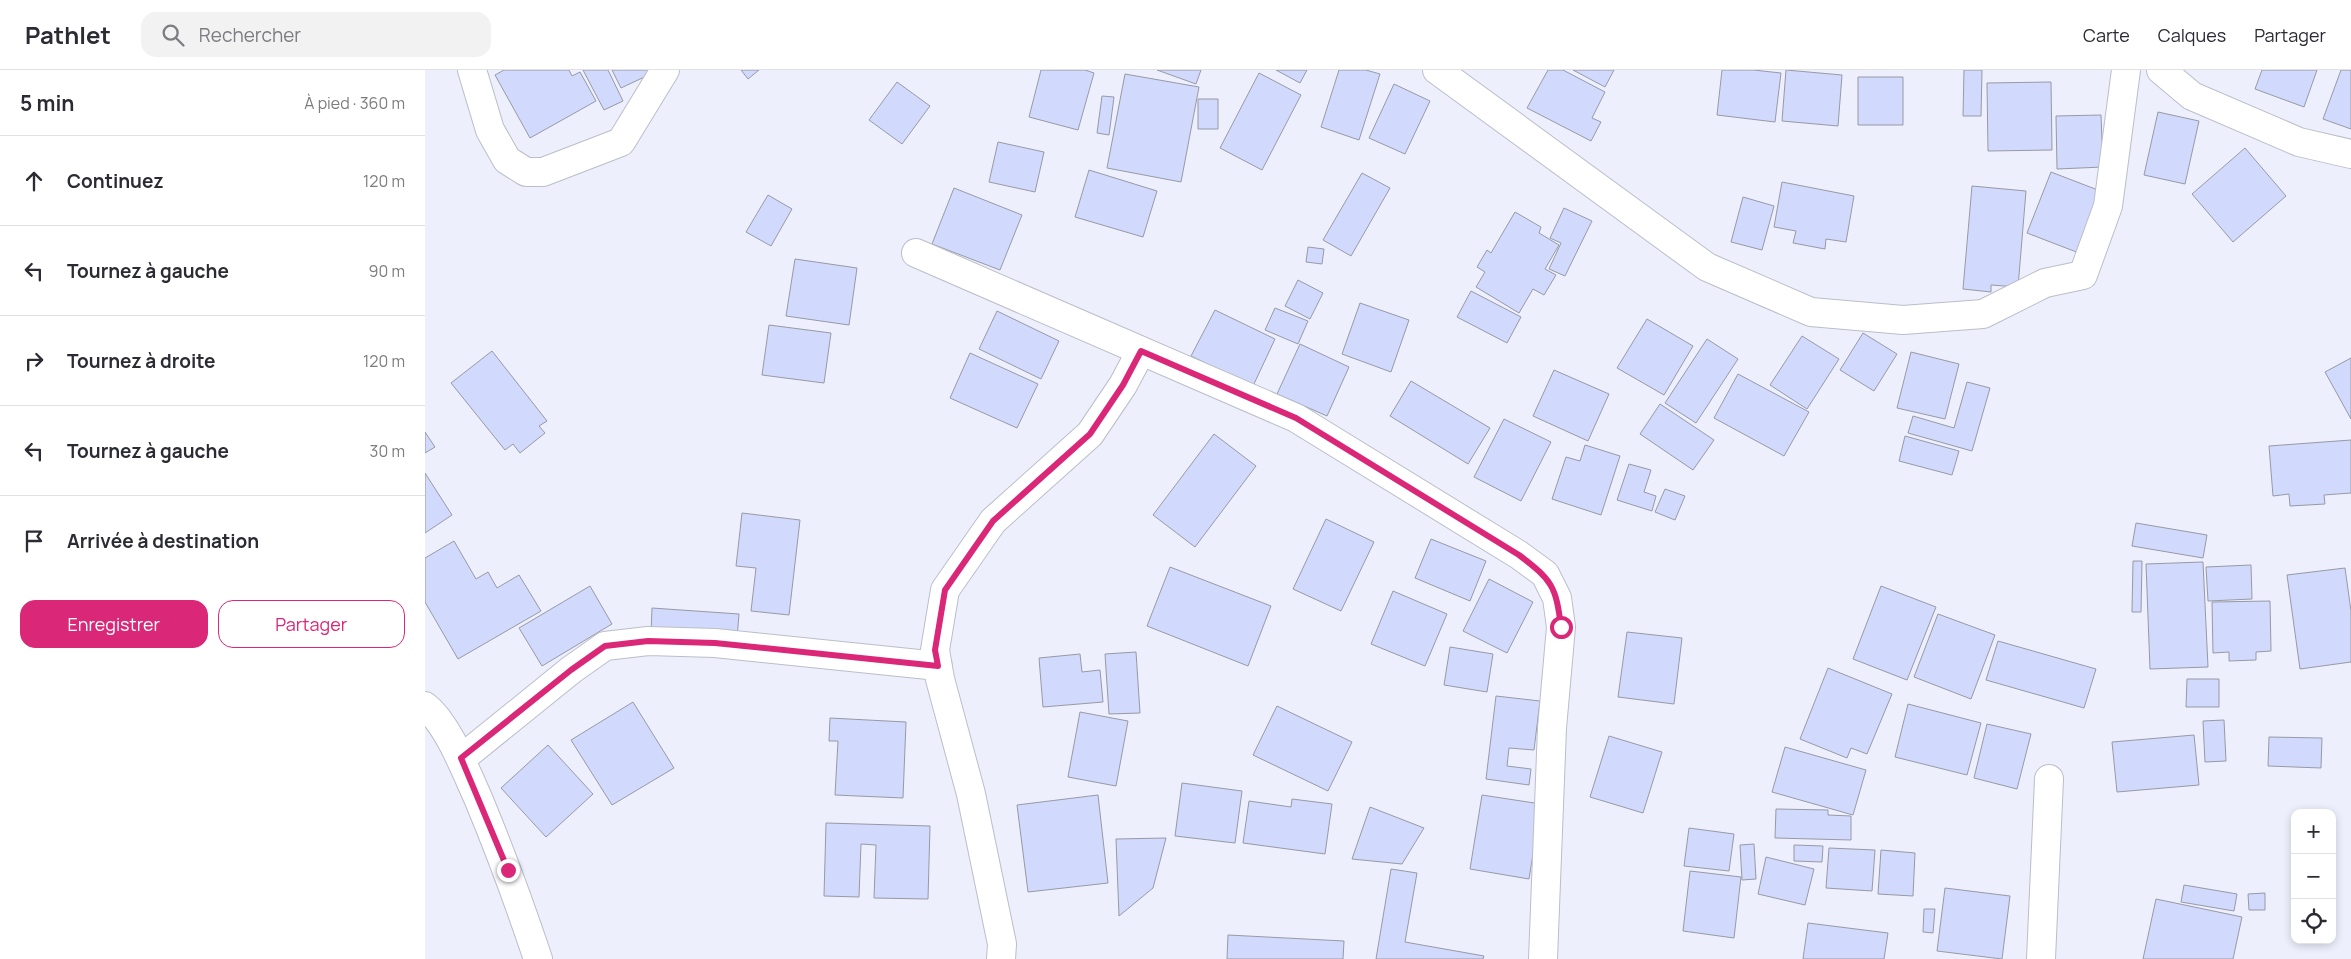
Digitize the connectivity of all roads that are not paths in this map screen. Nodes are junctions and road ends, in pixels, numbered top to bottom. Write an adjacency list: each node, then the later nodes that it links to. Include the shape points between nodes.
1 (473, 70): 2 (street, via 490,130 507,160 526,172 543,172 621,142)
2 (665, 70)
3 (1437, 70): 4 (street, via 1707,267 1811,312 1903,320 1983,314 2045,283 2083,276 2108,206)
4 (2126, 70)
5 (2161, 70): 6 (street, via 2201,100 2299,142)
6 (2351, 154)
7 (917, 252): 8 (street)
8 (1141, 351): 9 (street, via 1090,434 993,521 945,590 935,650); 15 (street, via 1296,418 1545,574 1557,598 1561,627 1552,728)
9 (938, 666): 11 (street, via 715,643 648,641 605,646); 14 (street, via 971,794 1002,944)
10 (425, 706): 11 (street)
11 (461, 758): 13 (street, via 508,870)
12 (2049, 779): 16 (street)
13 (538, 959)
14 (1001, 959)
15 (1543, 959)
16 (2041, 959)

